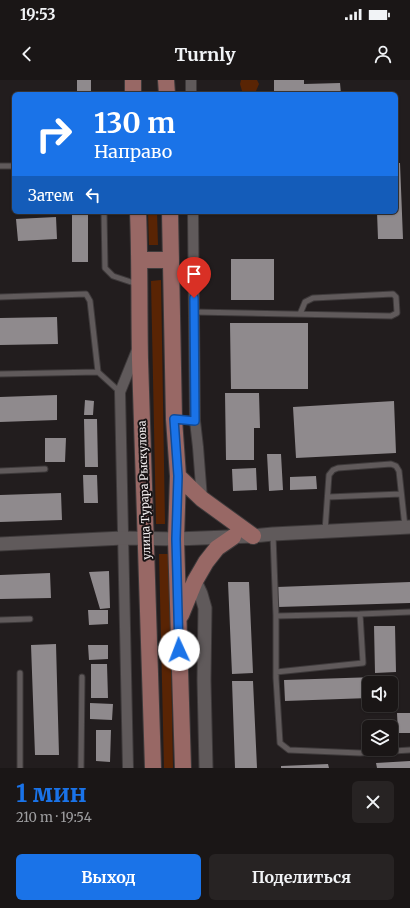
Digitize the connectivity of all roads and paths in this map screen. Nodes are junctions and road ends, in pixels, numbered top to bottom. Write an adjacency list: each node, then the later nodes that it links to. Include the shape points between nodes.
1 (133, 80): 4 (main road)
2 (166, 80): 5 (main road)
3 (191, 80): 6 (street)
4 (133, 92)
5 (167, 92)
6 (191, 92)
7 (0, 166): 8 (lane)
8 (12, 166)
9 (104, 214): 15 (lane, via 105,268 113,276)
10 (138, 214): 13 (main road, улица Турара Рыскулова)
11 (170, 214): 14 (main road)
12 (193, 214): 17 (street)
13 (140, 260): 14 (main road); 15 (main road, улица Турара Рыскулова)
14 (171, 260): 23 (main road)
15 (140, 284): 19 (main road, улица Турара Рыскулова)
16 (0, 297): 20 (lane, via 86,294 90,301)
17 (194, 312): 18 (lane); 24 (street)
18 (300, 314): 18 (lane, via 391,316 397,313 396,297 393,294 313,298 305,302)
19 (140, 342): 22 (street); 37 (main road, улица Турара Рыскулова)
20 (98, 372): 21 (lane); 22 (lane)
21 (0, 374)
22 (120, 392): 36 (street)
23 (174, 419): 24 (lane); 27 (main road)
24 (195, 421): 30 (street)
25 (45, 470): 26 (lane)
26 (0, 471)
27 (178, 476): 30 (main road); 38 (main road)
28 (401, 494): 29 (lane); 29 (lane, via 399,471 392,464 333,470 329,476); 31 (lane)
29 (328, 497): 32 (lane)
30 (202, 499): 34 (main road)
31 (408, 527): 32 (street)
32 (325, 531): 33 (street)
33 (273, 534): 34 (street); 43 (lane)
34 (253, 536): 35 (street)
35 (233, 537): 38 (street); 40 (main road, via 217,548)
36 (123, 538): 37 (street); 39 (street); 53 (street)
37 (145, 538): 38 (street); 54 (main road, улица Турара Рыскулова)
38 (176, 539): 46 (main road)
39 (0, 544)
40 (195, 581): 46 (main road); 56 (street, via 205,608)
41 (410, 612): 42 (lane)
42 (360, 614): 43 (lane); 47 (lane, via 363,663)
43 (276, 616): 47 (lane)
44 (30, 619): 45 (lane)
45 (0, 620)
46 (179, 620): 55 (main road)
47 (276, 672): 50 (lane, via 280,743 289,750 360,753)
48 (20, 673): 51 (lane)
49 (82, 678): 52 (lane)
50 (410, 750)
51 (20, 768)
52 (81, 768)
53 (128, 768)
54 (153, 768)
55 (183, 768)
56 (206, 768)

